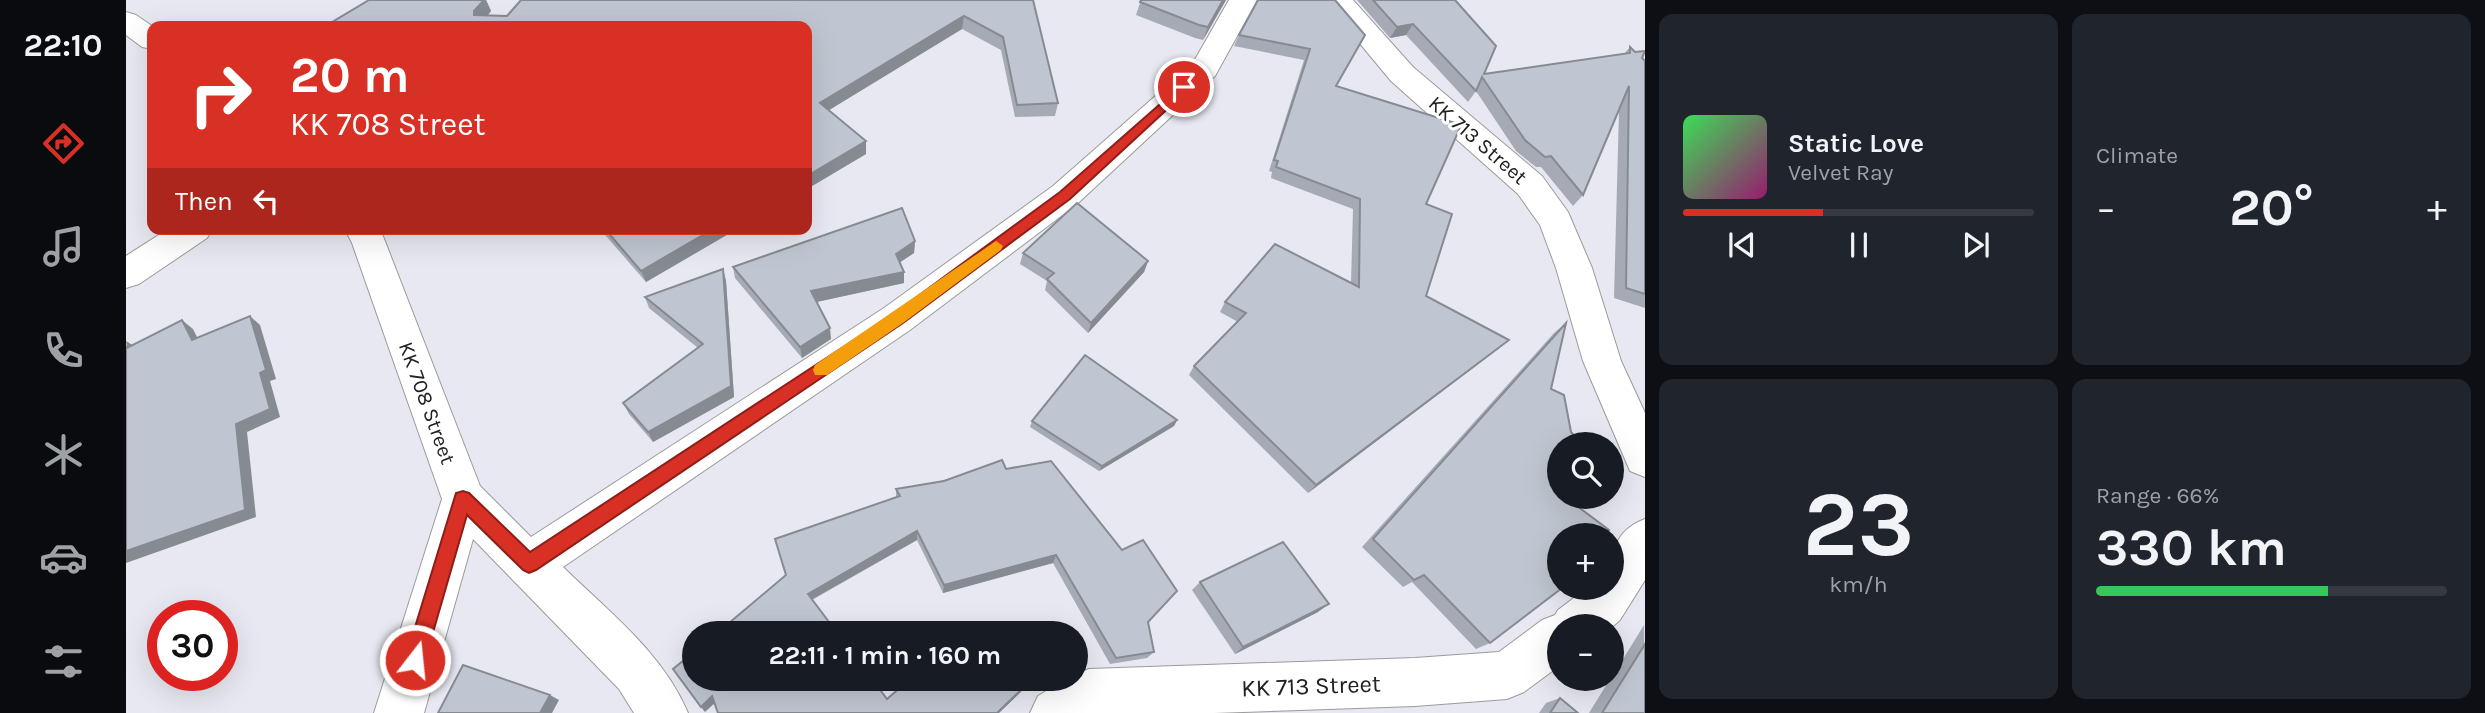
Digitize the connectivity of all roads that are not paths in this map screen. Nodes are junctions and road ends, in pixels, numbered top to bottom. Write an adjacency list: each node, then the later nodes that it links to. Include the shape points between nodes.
1 (1243, 0): 11 (street, via 1204,69 1065,195 897,319)
2 (1338, 0): 8 (street, KK 713 Street, via 1402,74 1530,185 1556,221 1602,361)
3 (126, 21): 4 (street)
4 (147, 36)
5 (186, 235): 7 (street)
6 (366, 235): 9 (street, KK 708 Street)
7 (126, 274)
8 (1645, 458)
9 (463, 499): 11 (street, KK 708 Street); 14 (street)
10 (1645, 540): 12 (street, via 1604,604)
11 (529, 564): 15 (street, KK 708 Street, via 636,672)
12 (1590, 614)
13 (1547, 646): 16 (street, KK 713 Street, via 1507,675 1089,693)
14 (399, 713)
15 (663, 713)
16 (1055, 713)

